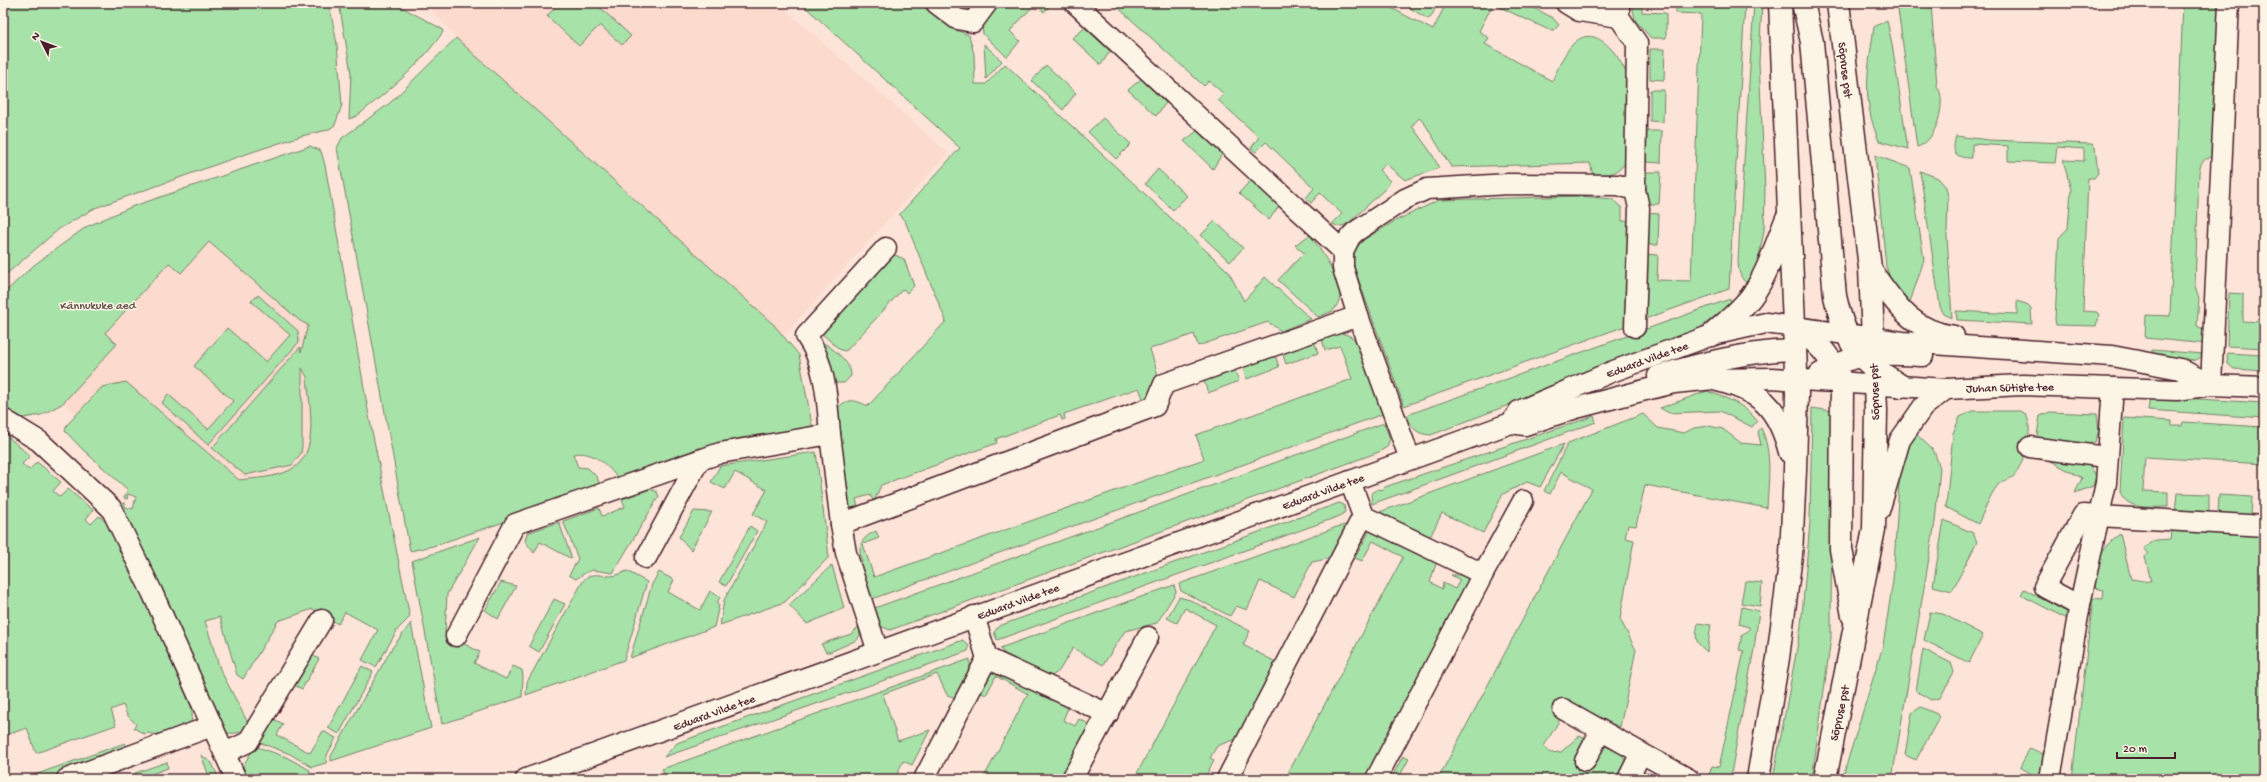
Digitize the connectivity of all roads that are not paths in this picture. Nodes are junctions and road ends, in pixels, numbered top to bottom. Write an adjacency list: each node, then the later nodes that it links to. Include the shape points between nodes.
1 (936, 3): 2 (street, via 957,19 973,22)
2 (987, 3)
3 (1075, 3): 13 (street)
4 (1566, 3): 9 (street, via 1580,11)
5 (1780, 3): 11 (main road)
6 (1803, 3): 19 (main road, via 1812,42 1836,296)
7 (1838, 3): 14 (main road, Sõpruse pst)
8 (2229, 3): 28 (street)
9 (1619, 10): 10 (street, via 1637,43)
10 (1635, 190): 13 (street, via 1618,185 1508,184 1427,189 1405,199 1355,232); 18 (street, via 1639,208)
11 (1789, 211): 17 (main road); 20 (main road, via 1752,296)
12 (886, 248): 36 (street, via 806,336 816,351 822,371)
13 (1343, 250): 16 (street, via 1343,268)
14 (1870, 268): 15 (main road, Sõpruse pst); 22 (street, via 1897,306 1909,317 1936,334 1970,338)
15 (1870, 290): 19 (main road, via 1860,315); 24 (main road, Sõpruse pst)
16 (1358, 316): 39 (street); 46 (street, via 1164,384 1155,406)
17 (1794, 325): 19 (street, Eduard Vilde tee); 20 (street, Eduard Vilde tee, via 1766,323); 21 (main road); 23 (main road)
18 (1636, 327)
19 (1845, 332): 21 (main road); 24 (main road)
20 (1712, 335): 35 (street, Eduard Vilde tee, via 1611,372 1520,411)
21 (1819, 344): 23 (main road); 25 (main road)
22 (1982, 348): 24 (street, via 1969,357); 28 (street, Juhan Sütiste tee, via 2112,356 2180,369)
23 (1795, 350): 27 (main road); 33 (street, via 1768,351 1696,364 1647,379)
24 (1870, 360): 25 (street); 25 (street); 29 (main road); 48 (main road, Sõpruse pst)
25 (1838, 373): 27 (street); 54 (main road, via 1841,549)
26 (1714, 379): 27 (street, Eduard Vilde tee, via 1771,378); 33 (street, Eduard Vilde tee, via 1674,383); 41 (main road, via 1741,386 1756,394 1767,405 1784,430)
27 (1801, 385): 41 (main road)
28 (2211, 385): 30 (street, Juhan Sütiste tee); 31 (street, Juhan Sütiste tee, via 2177,390)
29 (1901, 386): 32 (street, Juhan Sütiste tee)
30 (2264, 386)
31 (2113, 388): 32 (street, Juhan Sütiste tee, via 2022,386); 38 (street)
32 (1946, 389): 48 (street, via 1923,407 1900,440)
33 (1576, 408): 35 (street, Eduard Vilde tee, via 1525,425)
34 (3, 419): 61 (street, via 39,442 111,508)
35 (1511, 423): 39 (street, Eduard Vilde tee)
36 (830, 434): 40 (street, via 720,453); 46 (street)
37 (2030, 447): 38 (street)
38 (2106, 457): 45 (street, via 2106,483)
39 (1410, 459): 42 (street, Eduard Vilde tee)
40 (699, 460): 49 (street); 55 (street, via 515,524)
41 (1795, 470): 75 (main road, via 1791,555 1778,658)
42 (1350, 481): 44 (street); 52 (street, Eduard Vilde tee)
43 (1522, 501): 50 (street)
44 (1363, 516): 50 (street); 71 (street)
45 (2097, 516): 47 (street); 51 (street); 51 (street, via 2082,515 2044,587)
46 (841, 524): 57 (street, via 846,553)
47 (2264, 526)
48 (1874, 530): 54 (main road, Sõpruse pst)
49 (646, 558)
50 (1483, 574): 72 (street)
51 (2080, 604): 77 (street)
52 (974, 616): 57 (street, Eduard Vilde tee); 58 (street)
53 (322, 620): 63 (street, via 248,742)
54 (1856, 629): 76 (main road, Sõpruse pst)
55 (456, 636)
56 (1148, 637): 60 (street)
57 (878, 652): 68 (street, Eduard Vilde tee)
58 (987, 658): 60 (street); 69 (street)
59 (1563, 708): 62 (street)
60 (1108, 714): 70 (street)
61 (212, 726): 63 (street); 66 (street)
62 (1600, 732): 64 (street); 65 (street)
63 (225, 753): 67 (street)
64 (1641, 753): 73 (street); 74 (street)
65 (1585, 761)
66 (67, 779)
67 (236, 779)
68 (526, 779)
69 (924, 779)
70 (1072, 779)
71 (1227, 779)
72 (1376, 779)
73 (1628, 779)
74 (1689, 779)
75 (1758, 779)
76 (1825, 779)
77 (2050, 779)

